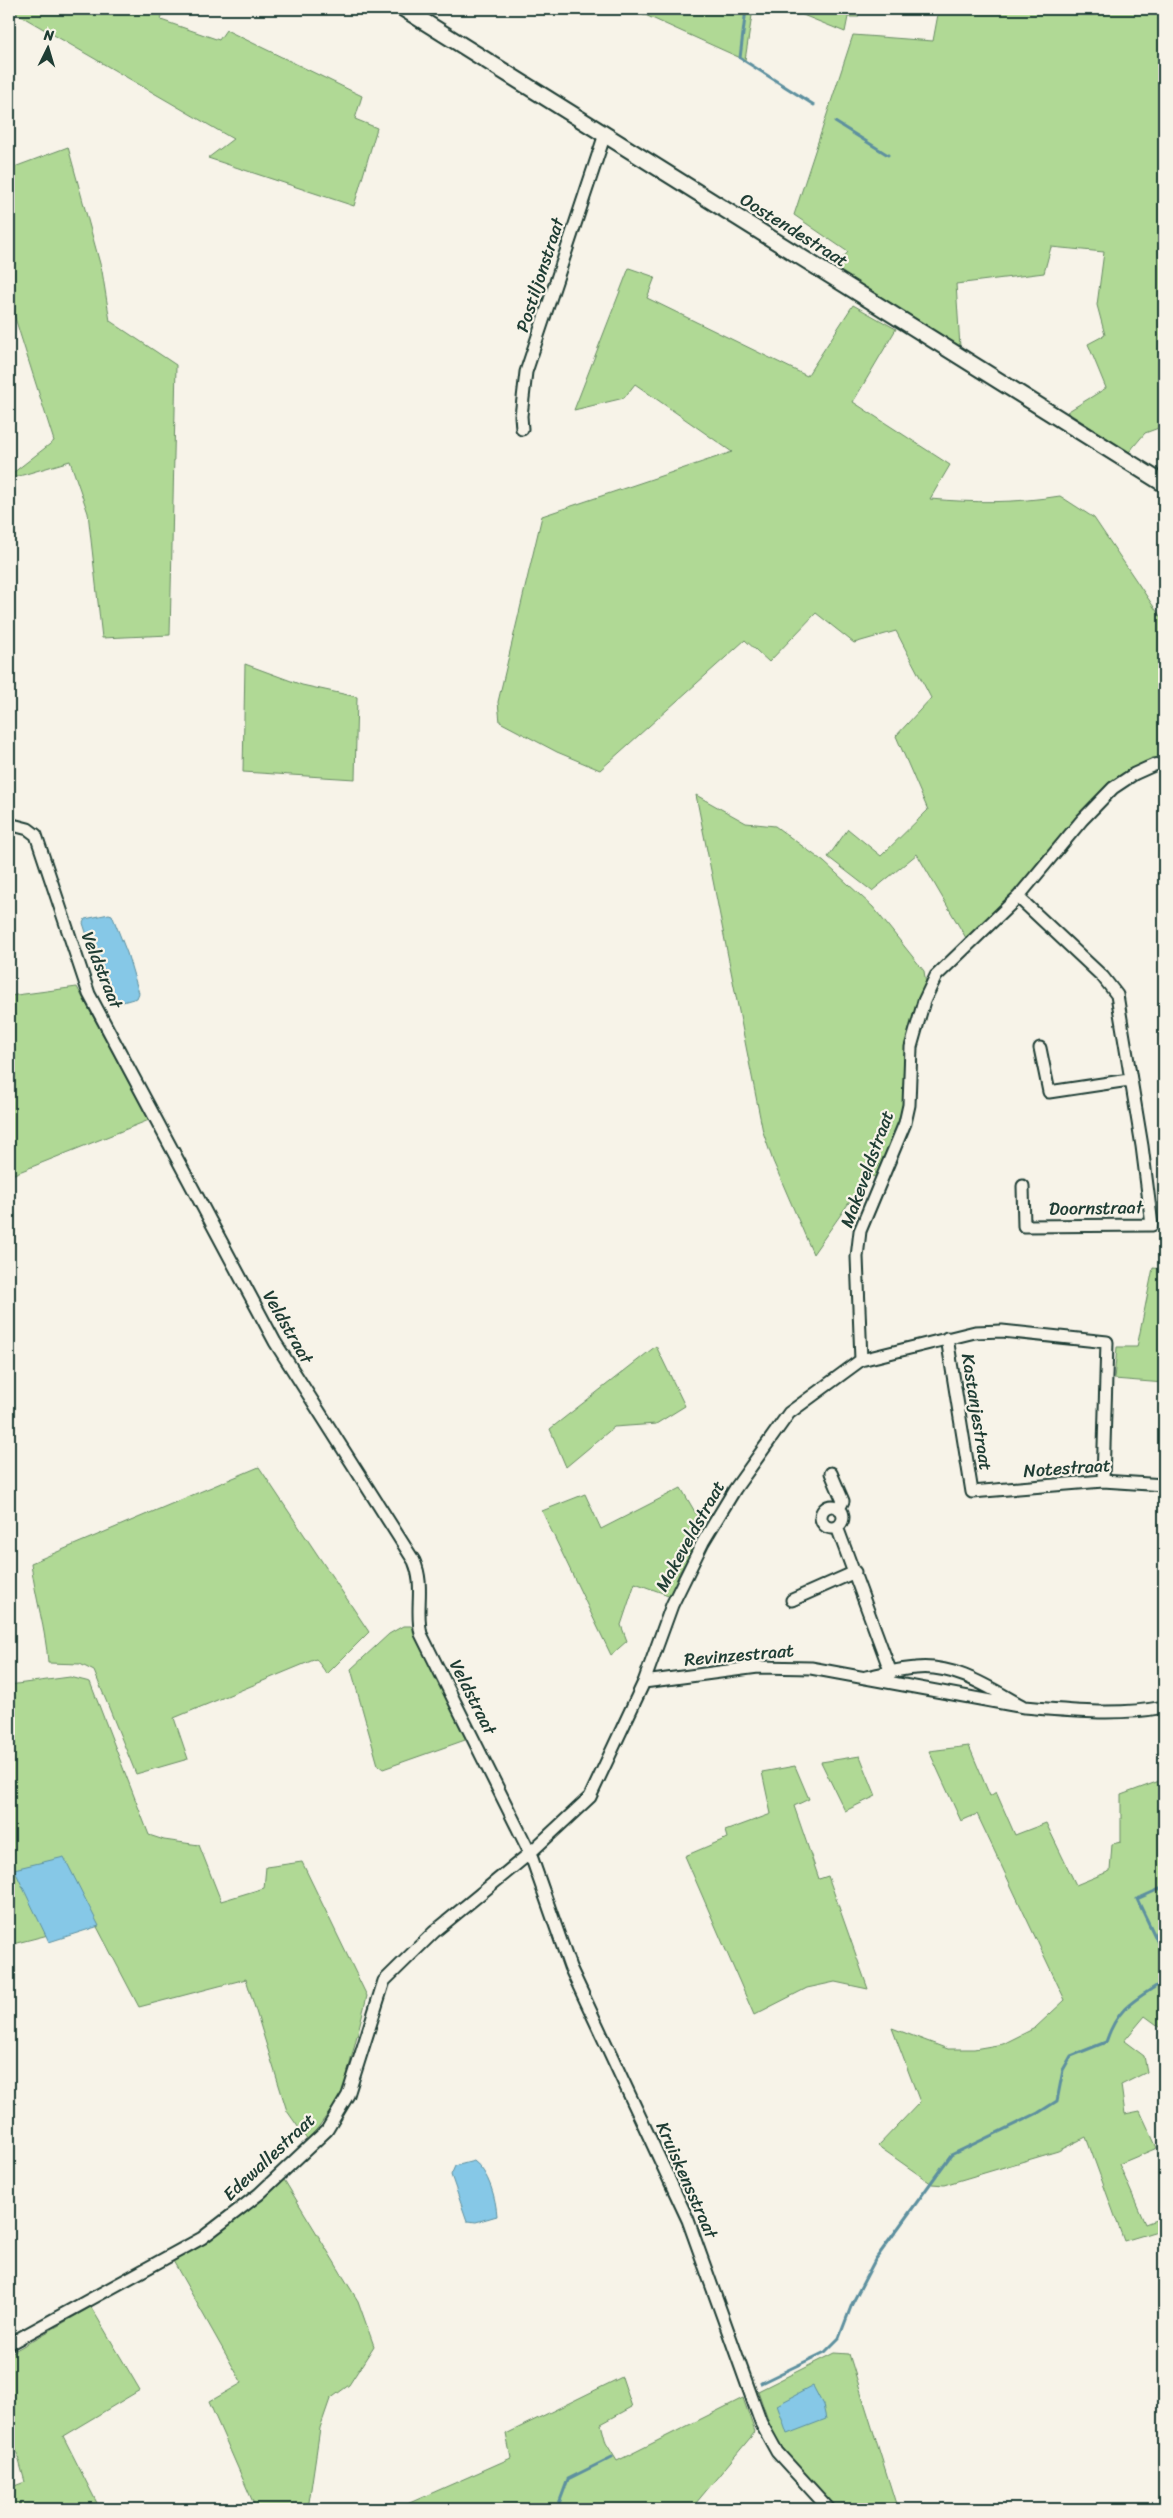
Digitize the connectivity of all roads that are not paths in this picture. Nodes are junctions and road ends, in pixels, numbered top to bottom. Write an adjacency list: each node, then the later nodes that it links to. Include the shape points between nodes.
1 (404, 9): 2 (main road, Oostendestraat)
2 (605, 134): 3 (street, Postiljonstraat, via 526,372); 4 (main road, Oostendestraat)
3 (522, 429)
4 (1164, 484)
5 (1164, 763): 7 (street, Makeveldstraat, via 1134,774 1113,788)
6 (9, 824): 26 (street, Veldstraat, via 28,828 36,836 89,994 274,1342 414,1561 421,1581 418,1615 421,1634)
7 (1018, 897): 9 (street, Doornstraat, via 1103,977 1117,995); 12 (street, Makeveldstraat, via 936,976 924,1001 911,1047 909,1106 905,1123 860,1231 857,1257)
8 (1040, 1048): 9 (street, via 1049,1092)
9 (1129, 1080): 10 (street, Doornstraat, via 1152,1225 1024,1226)
10 (1023, 1186)
11 (947, 1338): 12 (street); 14 (street, via 1002,1331 1107,1342); 16 (street, Kastanjestraat)
12 (861, 1360): 23 (street, Makeveldstraat, via 789,1413 735,1489 703,1542 672,1605)
13 (831, 1473): 17 (street, via 843,1501)
14 (1103, 1481): 15 (street, Notestraat); 16 (street, Notestraat)
15 (1164, 1485)
16 (972, 1492)
17 (839, 1509): 18 (street, via 843,1516); 18 (street, via 826,1508 822,1516 827,1526)
18 (837, 1527): 19 (street)
19 (855, 1572): 20 (street); 21 (street)
20 (792, 1600)
21 (891, 1673): 22 (street, Revinzestraat); 24 (street, Revinzestraat, via 915,1668 953,1671)
22 (866, 1677): 23 (street, Revinzestraat, via 811,1668 776,1667); 24 (street, Revinzestraat)
23 (644, 1682): 26 (street, Makeveldstraat, via 590,1797)
24 (1024, 1707): 25 (street, Revinzestraat, via 1097,1713)
25 (1164, 1707)
26 (530, 1853): 27 (street, Edewallestraat, via 434,1932 384,1981 348,2096 327,2130 271,2183 202,2238); 28 (street, Kruiskensstraat, via 570,1968 688,2220 761,2423 777,2452)
27 (9, 2344)
28 (829, 2509)

